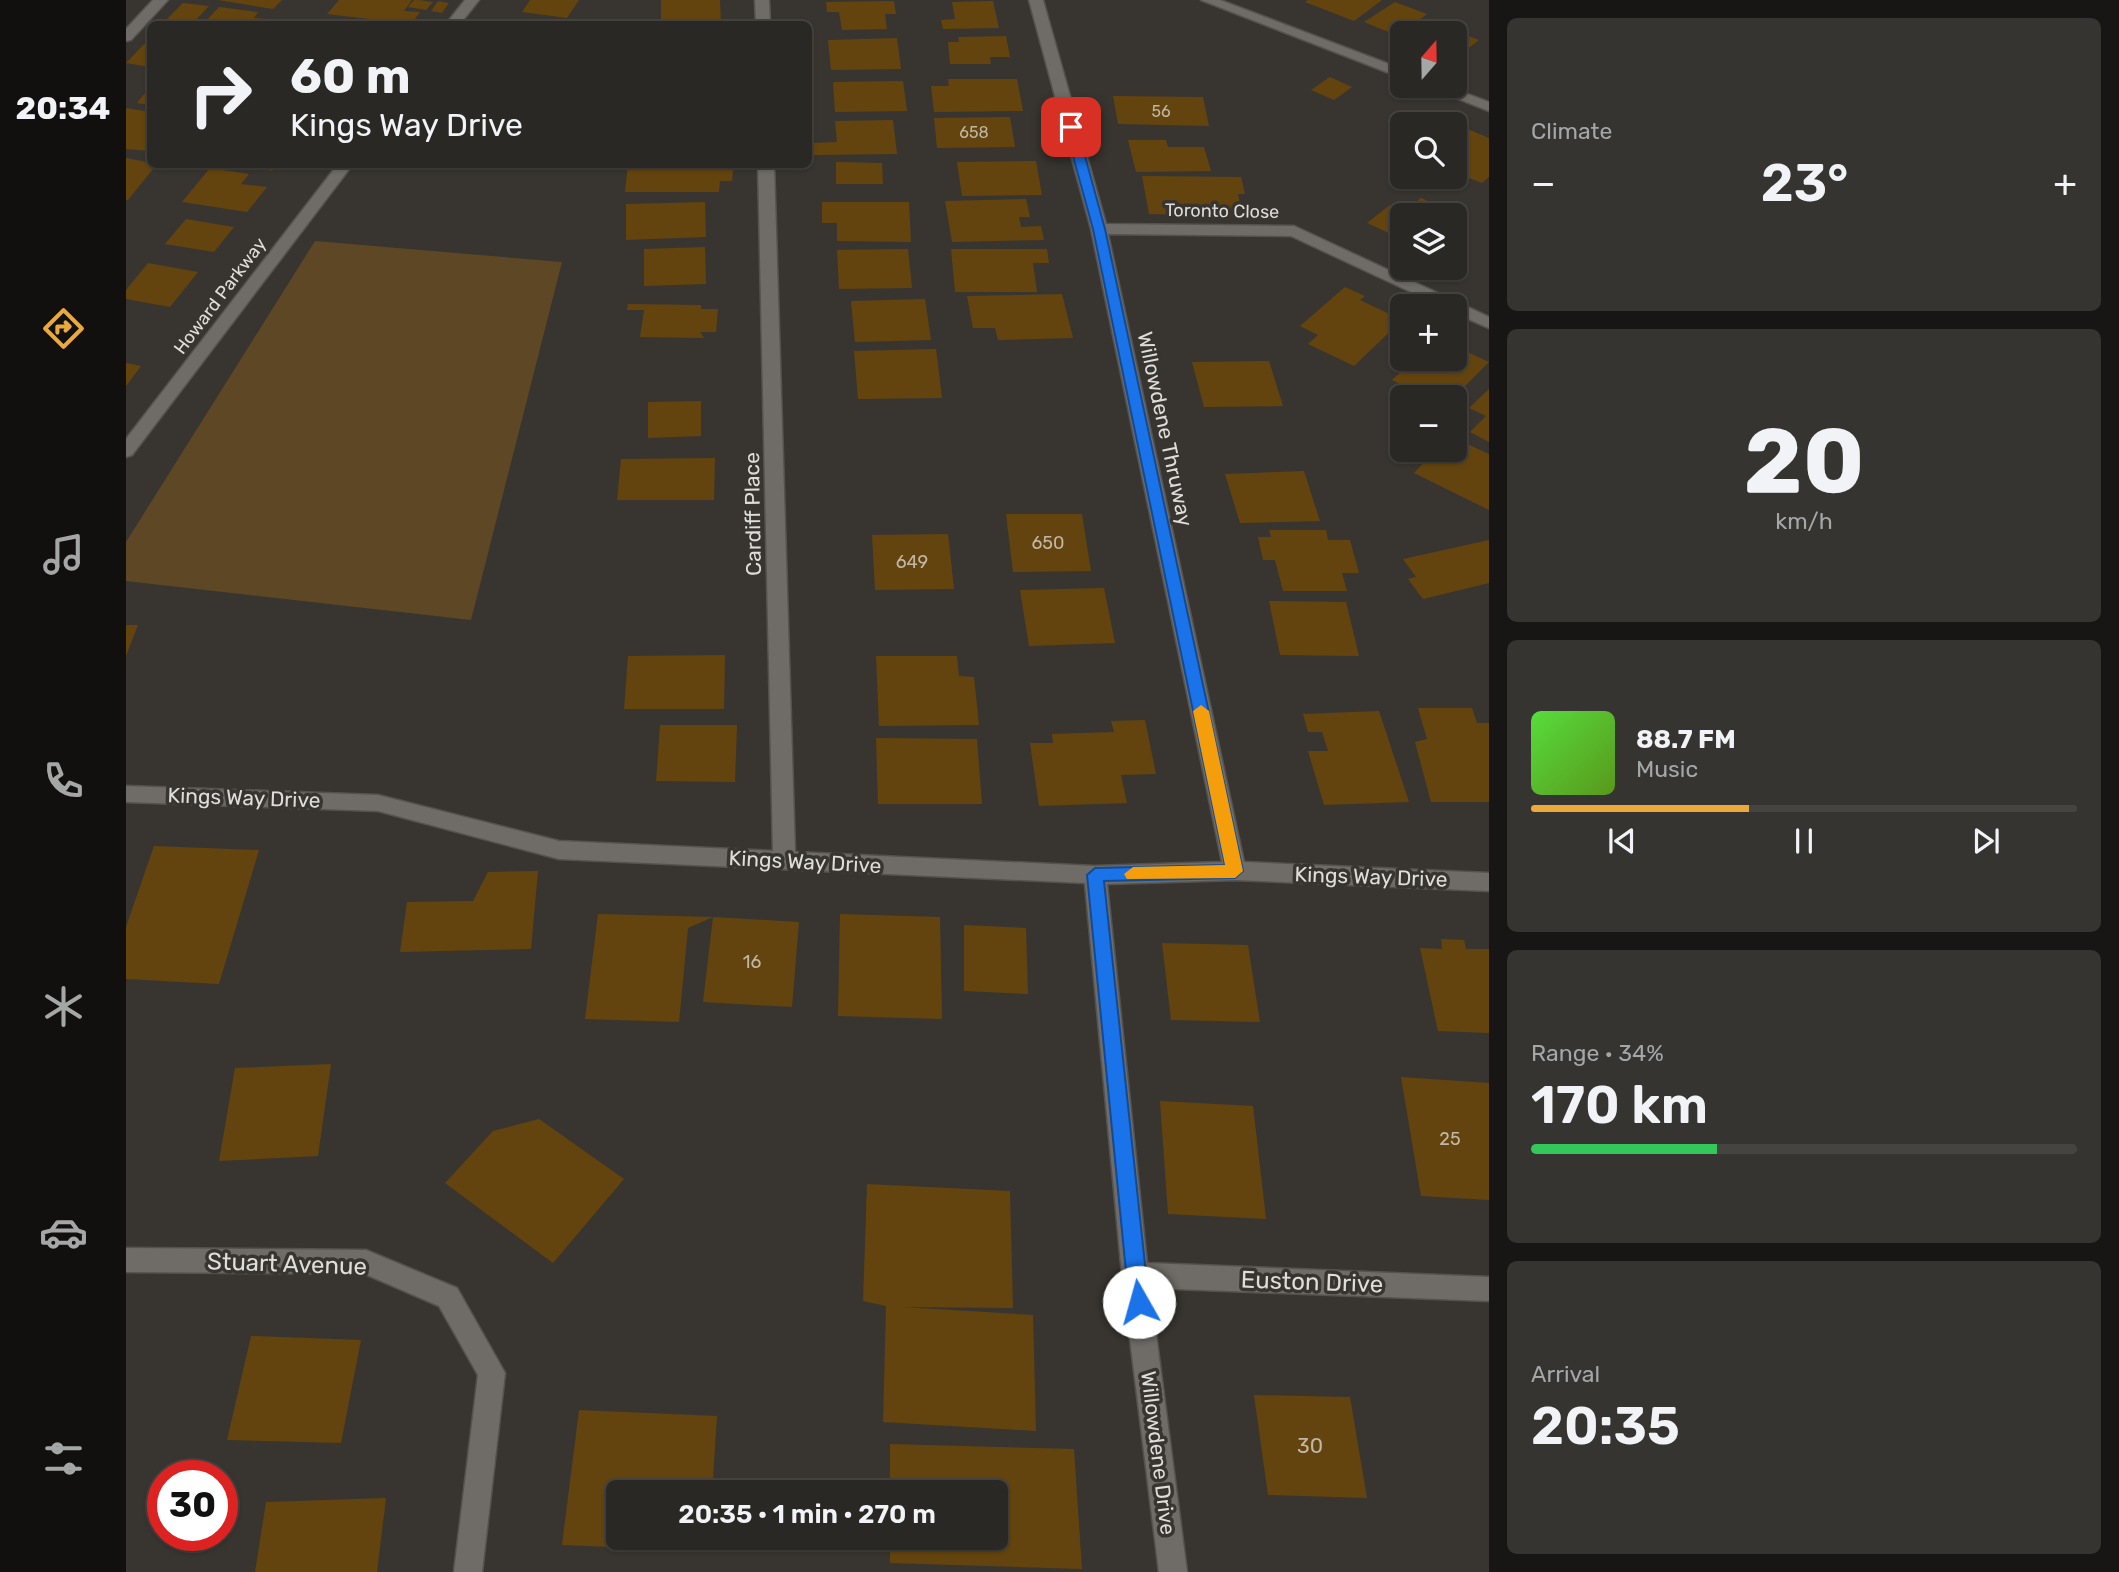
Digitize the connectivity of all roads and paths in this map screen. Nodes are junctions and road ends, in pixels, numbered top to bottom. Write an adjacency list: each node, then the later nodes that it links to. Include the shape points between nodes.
1 (161, 0): 8 (street)
2 (472, 0): 6 (street)
3 (762, 0): 7 (street)
4 (1036, 0): 14 (street, Willowdene Thruway)
5 (1208, 0): 9 (street)
6 (455, 21)
7 (763, 21)
8 (126, 37)
9 (1390, 69)
10 (1465, 98): 11 (street)
11 (1489, 107)
12 (342, 168): 18 (street, Howard Parkway)
13 (766, 168): 20 (street, Cardiff Place)
14 (1099, 229): 15 (street, Toronto Close, via 1294,231); 21 (street, Willowdene Thruway)
15 (1428, 294)
16 (1467, 312): 17 (street, Toronto Close)
17 (1489, 323)
18 (126, 451)
19 (126, 794): 20 (street, Kings Way Drive, via 378,803 559,850)
20 (784, 862): 22 (street, Kings Way Drive)
21 (1235, 871): 22 (street, Kings Way Drive); 23 (street, Kings Way Drive)
22 (1095, 875): 25 (street, Willowdene Drive)
23 (1489, 881)
24 (126, 1259): 27 (street, Stuart Avenue, via 366,1262 447,1297 492,1373)
25 (1135, 1275): 26 (street, Euston Drive); 28 (street, Willowdene Drive)
26 (1489, 1289)
27 (468, 1572)
28 (1173, 1572)

